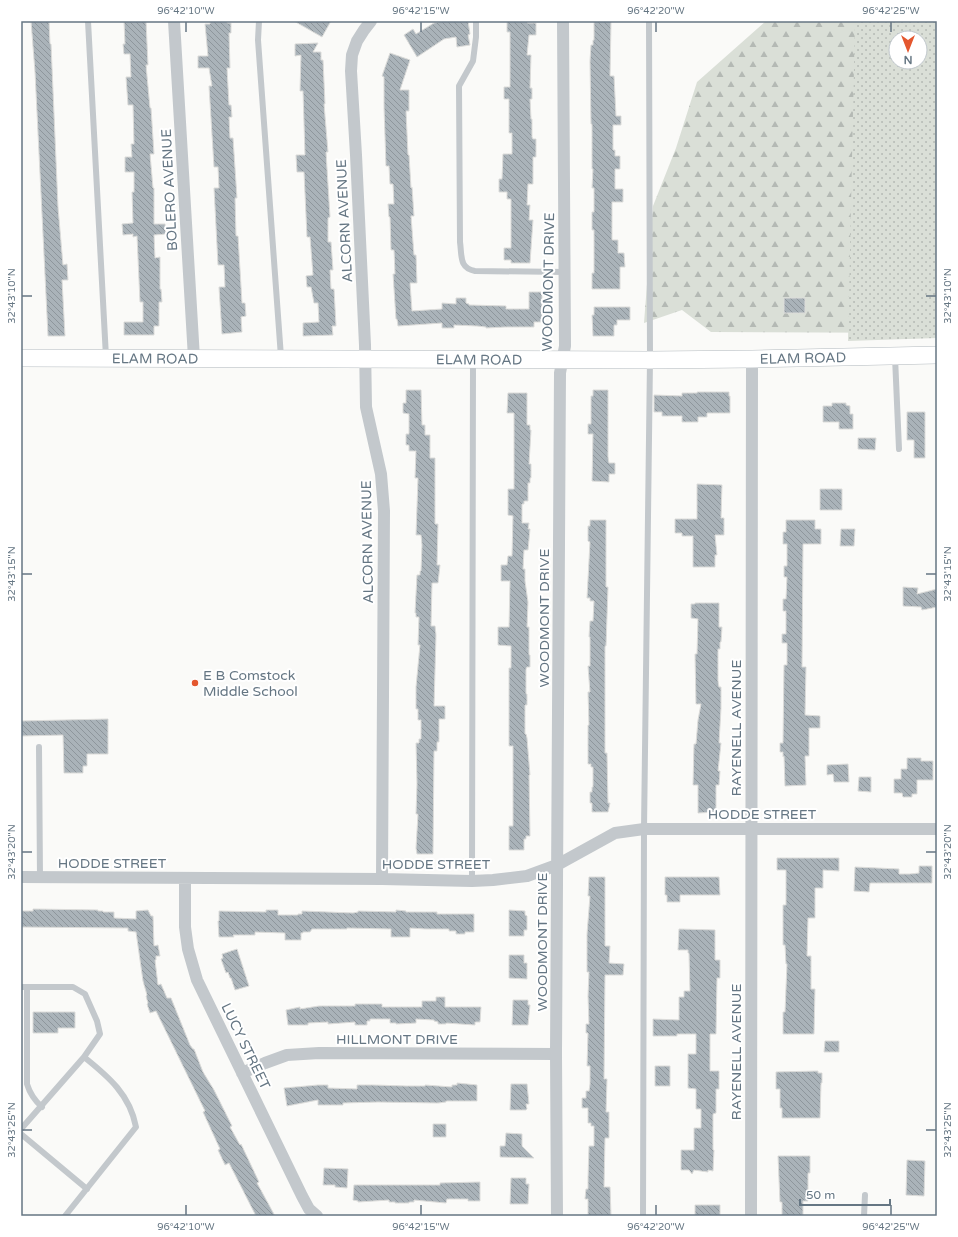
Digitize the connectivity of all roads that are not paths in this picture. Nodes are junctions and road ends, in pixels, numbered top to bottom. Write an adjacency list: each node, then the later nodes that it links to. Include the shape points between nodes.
1 (88, 21): 12 (lane)
2 (174, 21): 13 (street, BOLERO AVENUE)
3 (259, 21): 14 (lane, via 258,40)
4 (371, 21): 15 (street, ALCORN AVENUE, via 357,41 352,55 351,71)
5 (476, 21): 8 (lane, via 473,61 459,86 462,264 468,270 475,271)
6 (563, 21): 8 (street, WOODMONT DRIVE)
7 (649, 21): 19 (lane)
8 (564, 272): 17 (street, WOODMONT DRIVE, via 565,346)
9 (895, 355): 10 (street, ELAM ROAD); 18 (street, ELAM ROAD); 20 (lane)
10 (937, 355)
11 (21, 358): 12 (street, ELAM ROAD)
12 (106, 358): 13 (street, ELAM ROAD)
13 (194, 358): 14 (street, ELAM ROAD)
14 (281, 358): 15 (street, ELAM ROAD)
15 (365, 359): 16 (street, ELAM ROAD); 29 (street, ALCORN AVENUE, via 366,407 381,474 384,511)
16 (473, 359): 17 (street, ELAM ROAD); 30 (lane)
17 (562, 359): 19 (street, ELAM ROAD); 25 (street, WOODMONT DRIVE)
18 (752, 359): 19 (street, ELAM ROAD); 23 (street, RAYENELL AVENUE)
19 (650, 360): 22 (lane)
20 (899, 449)
21 (39, 746): 27 (lane)
22 (644, 829): 23 (street, HODDE STREET); 25 (street, HODDE STREET, via 615,833); 43 (lane)
23 (751, 829): 24 (street, HODDE STREET); 44 (street, RAYENELL AVENUE)
24 (937, 829)
25 (557, 865): 30 (street, HODDE STREET, via 527,876); 32 (street, WOODMONT DRIVE)
26 (21, 877): 27 (street, HODDE STREET)
27 (40, 877): 28 (street, HODDE STREET)
28 (185, 878): 29 (street, HODDE STREET); 34 (street, LUCY STREET, via 185,927 190,957 197,980)
29 (382, 879): 30 (street, HODDE STREET)
30 (472, 881)
31 (24, 987): 33 (lane, via 73,987 85,994 100,1034); 35 (lane, via 27,1084 33,1098)
32 (556, 1054): 34 (street, HILLMONT DRIVE, via 319,1054 288,1056); 42 (street, WOODMONT DRIVE)
33 (84, 1057): 35 (lane); 38 (lane, via 107,1076 128,1102 136,1128)
34 (242, 1073): 41 (street, LUCY STREET, via 302,1196 309,1209)
35 (42, 1107): 36 (lane)
36 (21, 1129)
37 (21, 1134): 38 (lane)
38 (87, 1188): 40 (lane)
39 (865, 1195): 45 (lane)
40 (65, 1216)
41 (317, 1216)
42 (557, 1216)
43 (643, 1216)
44 (751, 1216)
45 (864, 1216)

